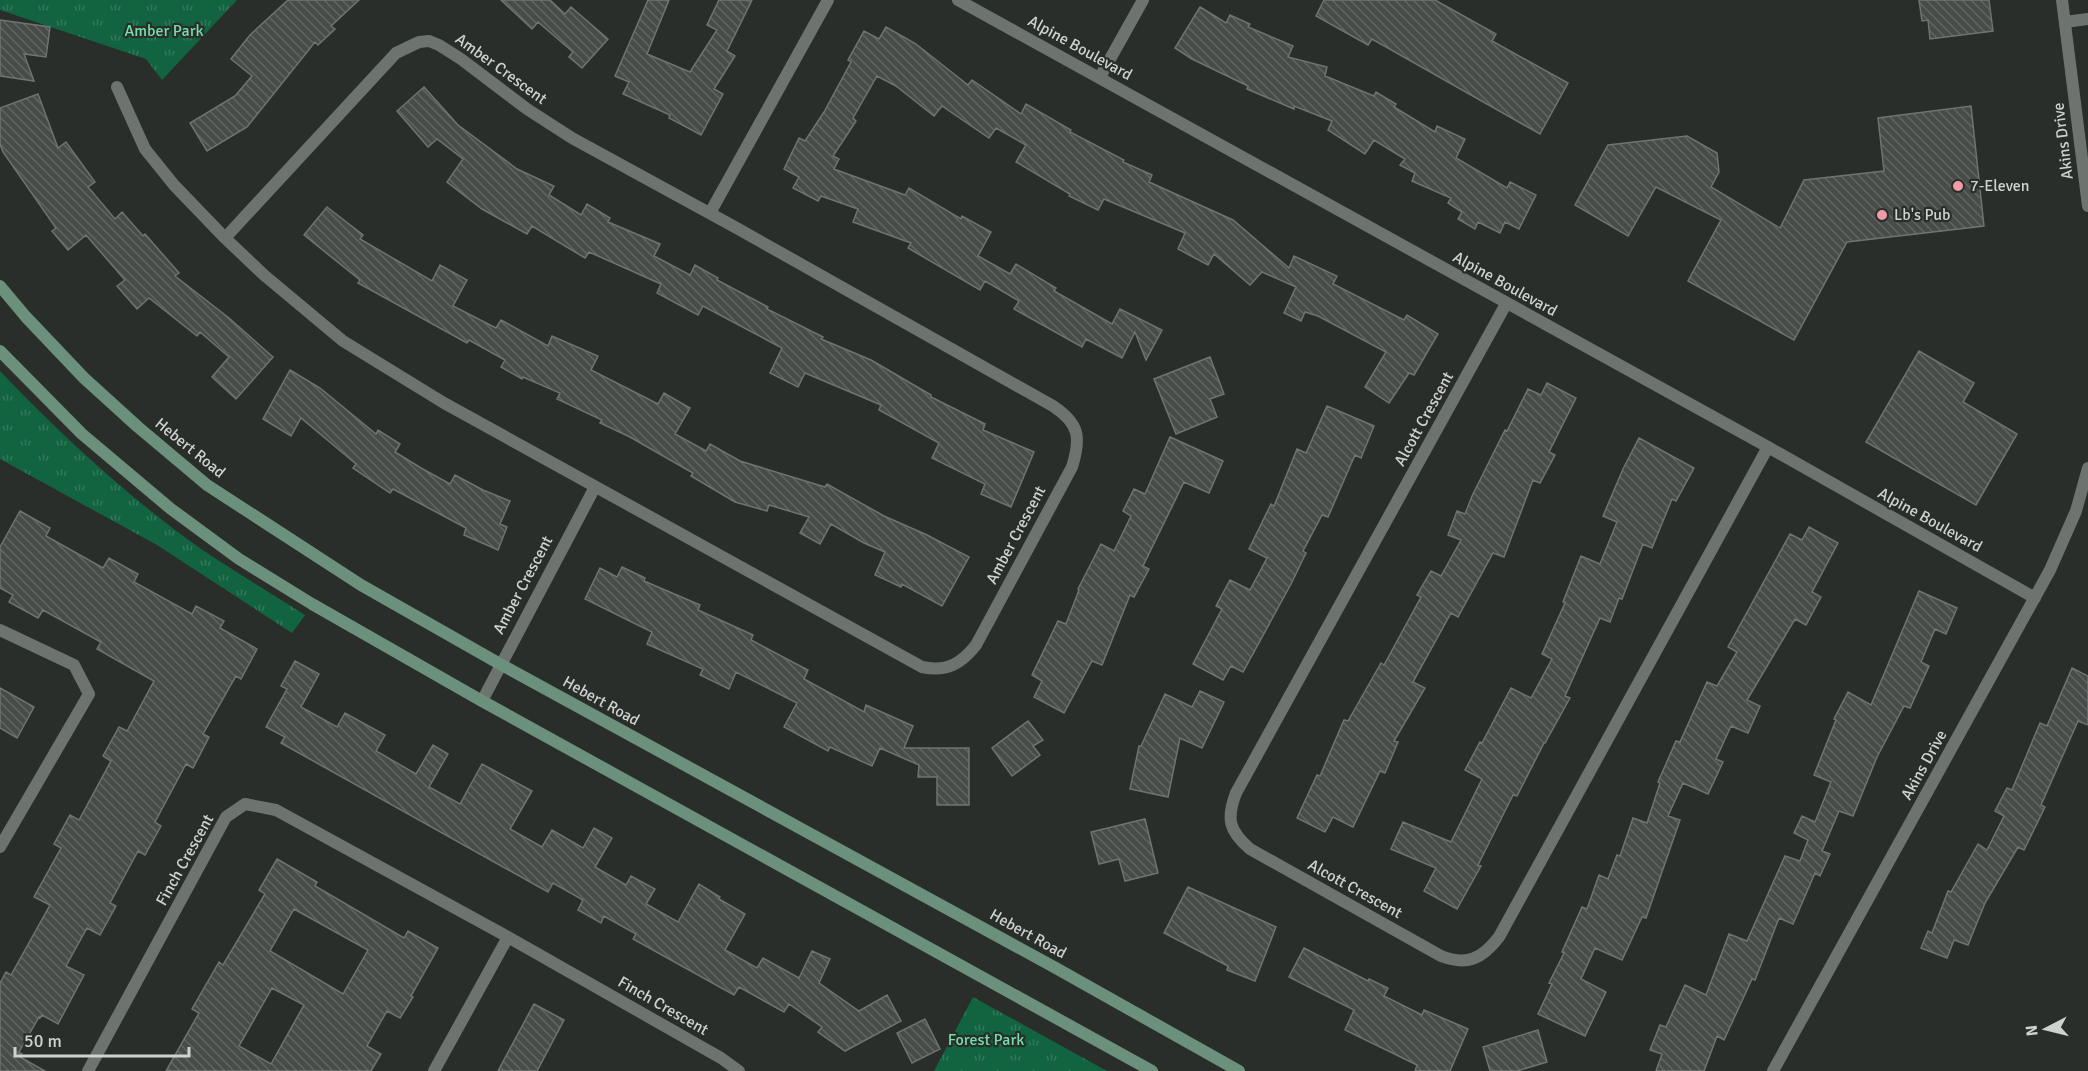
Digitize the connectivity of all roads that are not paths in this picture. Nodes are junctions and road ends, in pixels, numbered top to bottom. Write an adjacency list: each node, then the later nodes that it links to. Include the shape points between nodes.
1 (828, 0): 10 (street)
2 (958, 0): 7 (street, Alpine Boulevard)
3 (1143, 0): 7 (street)
4 (2062, 0): 6 (street, Akins Drive)
5 (2088, 19): 6 (street)
6 (2065, 22): 9 (street, Akins Drive)
7 (1100, 77): 13 (street, Alpine Boulevard)
8 (117, 87): 11 (street, Amber Crescent, via 145,149)
9 (2088, 206)
10 (710, 213): 11 (street, Amber Crescent, via 550,125 450,51 429,41 406,47 391,58); 17 (street, Amber Crescent, via 1064,413 1077,433 1072,467 976,645 966,657 943,669 922,667)
11 (225, 238): 17 (street, Amber Crescent, via 343,341 417,388)
12 (0, 286): 20 (main road, Hebert Road, via 84,378 207,485 361,585)
13 (1506, 304): 15 (street, Alpine Boulevard); 15 (street, Alcott Crescent, via 1230,810 1235,835 1250,849 1441,956 1461,961 1479,957 1499,938)
14 (2, 354): 21 (main road, via 82,434 171,509 239,559)
15 (1768, 447): 18 (street, Alpine Boulevard)
16 (2088, 468): 18 (street, Akins Drive, via 2066,536)
17 (595, 487): 20 (street, Amber Crescent)
18 (2035, 598): 29 (street, Akins Drive)
19 (0, 630): 22 (street, via 74,665 89,694)
20 (500, 664): 21 (street, Amber Crescent); 28 (main road, Hebert Road)
21 (482, 701): 27 (main road)
22 (0, 847)
23 (508, 937): 24 (street, Finch Crescent, via 276,810 245,804 226,817); 25 (street); 26 (street, Finch Crescent)
24 (88, 1071)
25 (434, 1071)
26 (738, 1071)
27 (1152, 1071)
28 (1239, 1071)
29 (1773, 1071)

